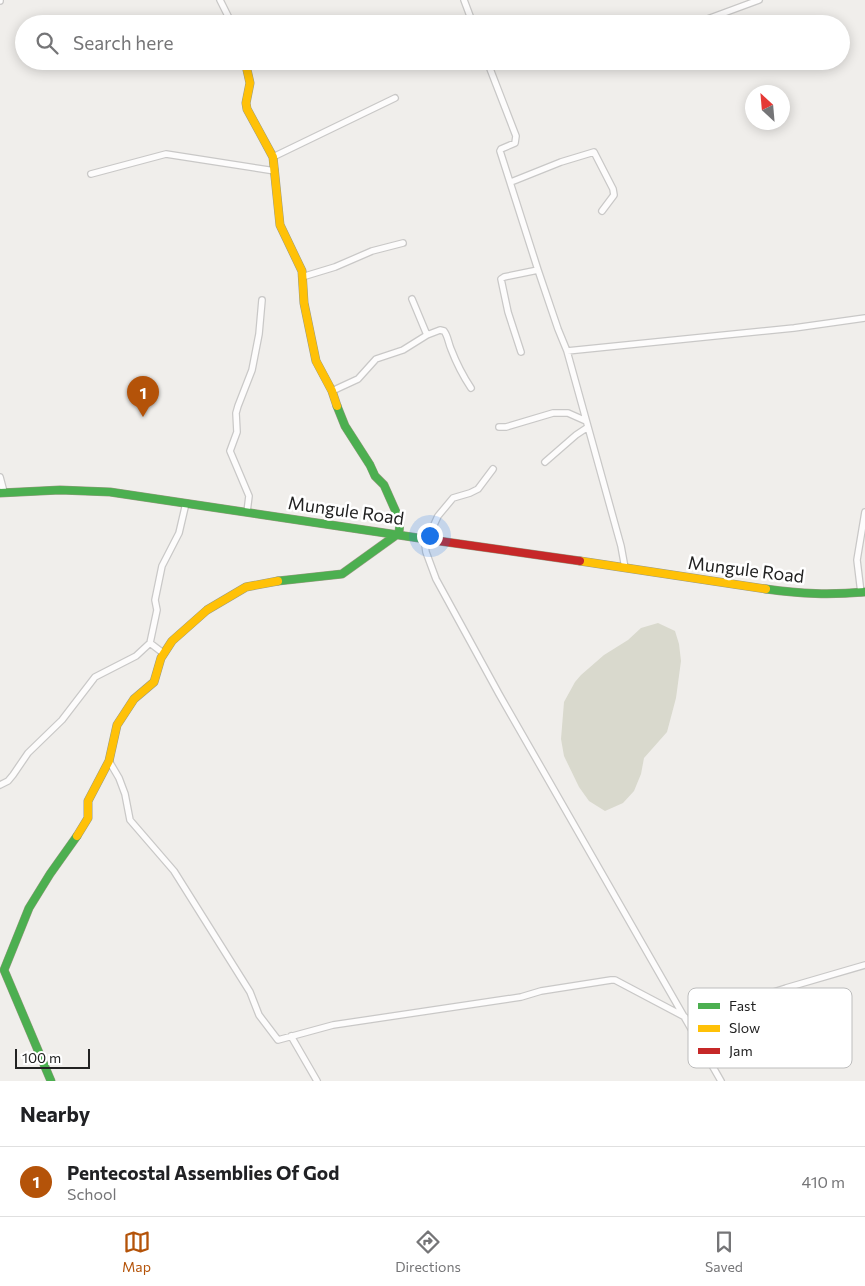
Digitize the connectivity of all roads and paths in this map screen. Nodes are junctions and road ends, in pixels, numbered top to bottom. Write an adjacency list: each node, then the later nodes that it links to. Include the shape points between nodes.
1 (220, 0): 4 (street)
2 (464, 0): 5 (street)
3 (759, 0): 6 (street)
4 (228, 15)
5 (470, 15)
6 (718, 15)
7 (247, 70): 10 (street, via 250,83 247,110)
8 (490, 70): 13 (street, via 516,136 515,143 500,151)
9 (395, 98): 10 (street)
10 (272, 157): 11 (street)
11 (275, 170): 12 (street, via 166,154); 17 (street, via 280,225)
12 (91, 174)
13 (511, 182): 14 (street, via 594,152 614,195); 16 (street)
14 (602, 210)
15 (403, 243): 17 (street)
16 (538, 270): 22 (street); 23 (street, via 501,280)
17 (302, 277): 25 (street, via 316,361)
18 (412, 299): 21 (street)
19 (262, 300): 33 (street, via 252,370 236,413 237,432 230,451 249,496)
20 (865, 318): 22 (street)
21 (427, 335): 24 (street, via 444,330 463,377); 25 (street, via 403,350 376,359 358,378)
22 (568, 351): 26 (street)
23 (521, 352)
24 (471, 388)
25 (332, 391): 35 (street, via 345,426 375,476 384,484 400,521)
26 (587, 424): 27 (street, via 568,413 553,413); 28 (street); 37 (street)
27 (499, 427)
28 (544, 462)
29 (493, 470): 36 (street, via 478,489 453,498)
30 (0, 477): 31 (street)
31 (2, 493): 32 (street, Mungule Road, via 85,490)
32 (186, 504): 33 (street, Mungule Road); 39 (street, via 179,533 162,566)
33 (247, 512): 35 (street, Mungule Road)
34 (865, 512): 38 (street, via 857,560)
35 (399, 534): 36 (street, Mungule Road); 40 (street, via 342,574 246,587 207,610)
36 (426, 538): 37 (street, Mungule Road); 46 (street, via 426,552 436,579)
37 (625, 568): 38 (street, Mungule Road, via 794,593)
38 (863, 592)
39 (150, 644): 40 (street); 42 (street, via 136,656 95,677 62,720 28,753 14,775)
40 (163, 653): 41 (street, via 154,682 134,699 117,725)
41 (109, 761): 44 (street, via 88,801 88,818 83,828 28,908); 48 (street, via 125,794 131,823 174,871 250,992 259,1015 278,1040)
42 (0, 785)
43 (865, 965): 45 (street)
44 (2, 971): 50 (street)
45 (786, 988)
46 (686, 1019): 47 (street); 48 (street, via 611,980 333,1026)
47 (688, 1023)
48 (291, 1036): 51 (street)
49 (714, 1068): 52 (street)
50 (52, 1081)
51 (317, 1081)
52 (721, 1081)

